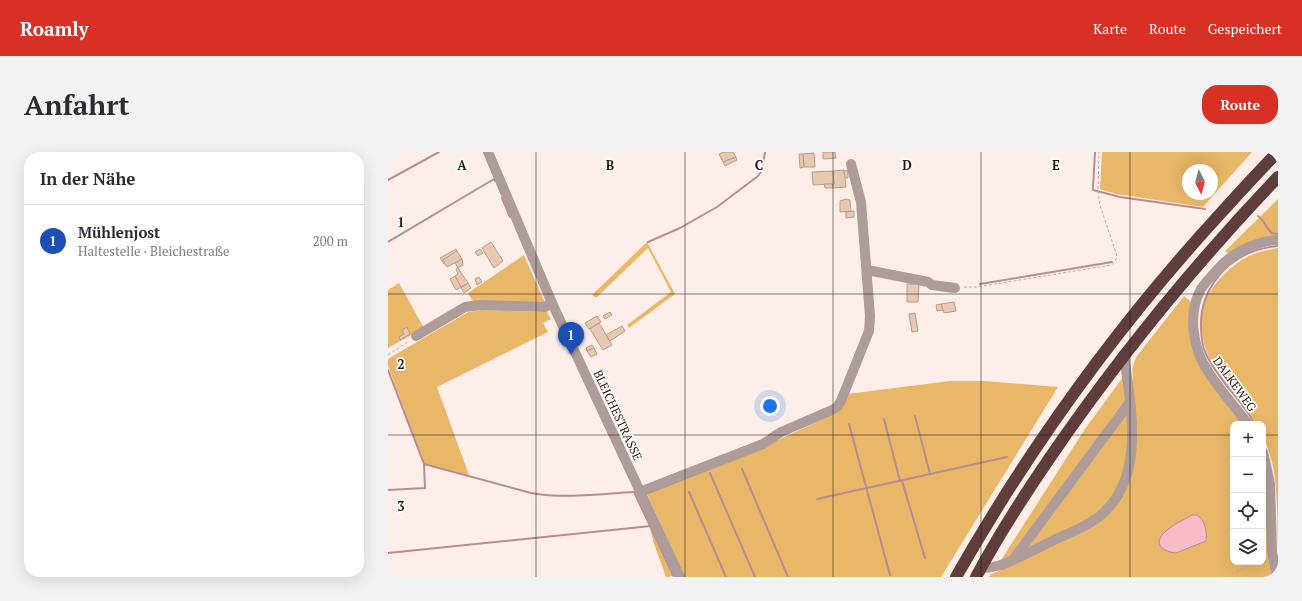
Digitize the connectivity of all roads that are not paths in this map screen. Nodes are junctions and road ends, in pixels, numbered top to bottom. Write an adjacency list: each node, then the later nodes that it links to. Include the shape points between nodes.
1 (488, 152): 8 (street, BLEICHESTRASSE)
2 (1278, 152): 18 (highway, via 1182,255 1102,354 1022,468 979,535)
3 (851, 164): 6 (street, via 861,202)
4 (1278, 177): 10 (highway, via 1199,263)
5 (1278, 240): 12 (street, DALKEWEG, via 1270,240 1234,255 1220,266 1202,288 1196,303 1194,334 1199,354 1208,372)
6 (867, 270): 7 (street); 14 (street, via 869,331 837,407 781,432 763,444)
7 (955, 288)
8 (552, 304): 9 (street, via 545,307 465,307); 14 (street, BLEICHESTRASSE)
9 (416, 336)
10 (1124, 354): 11 (street); 16 (highway, via 1039,474)
11 (1130, 402): 15 (street); 15 (street, via 1132,451 1125,484 1114,502 1101,516)
12 (1246, 421)
13 (1264, 457): 19 (street, via 1270,484 1272,552)
14 (640, 492): 17 (street, BLEICHESTRASSE)
15 (1014, 559): 16 (street)
16 (978, 573)
17 (680, 577)
18 (956, 577)
19 (1276, 577)

